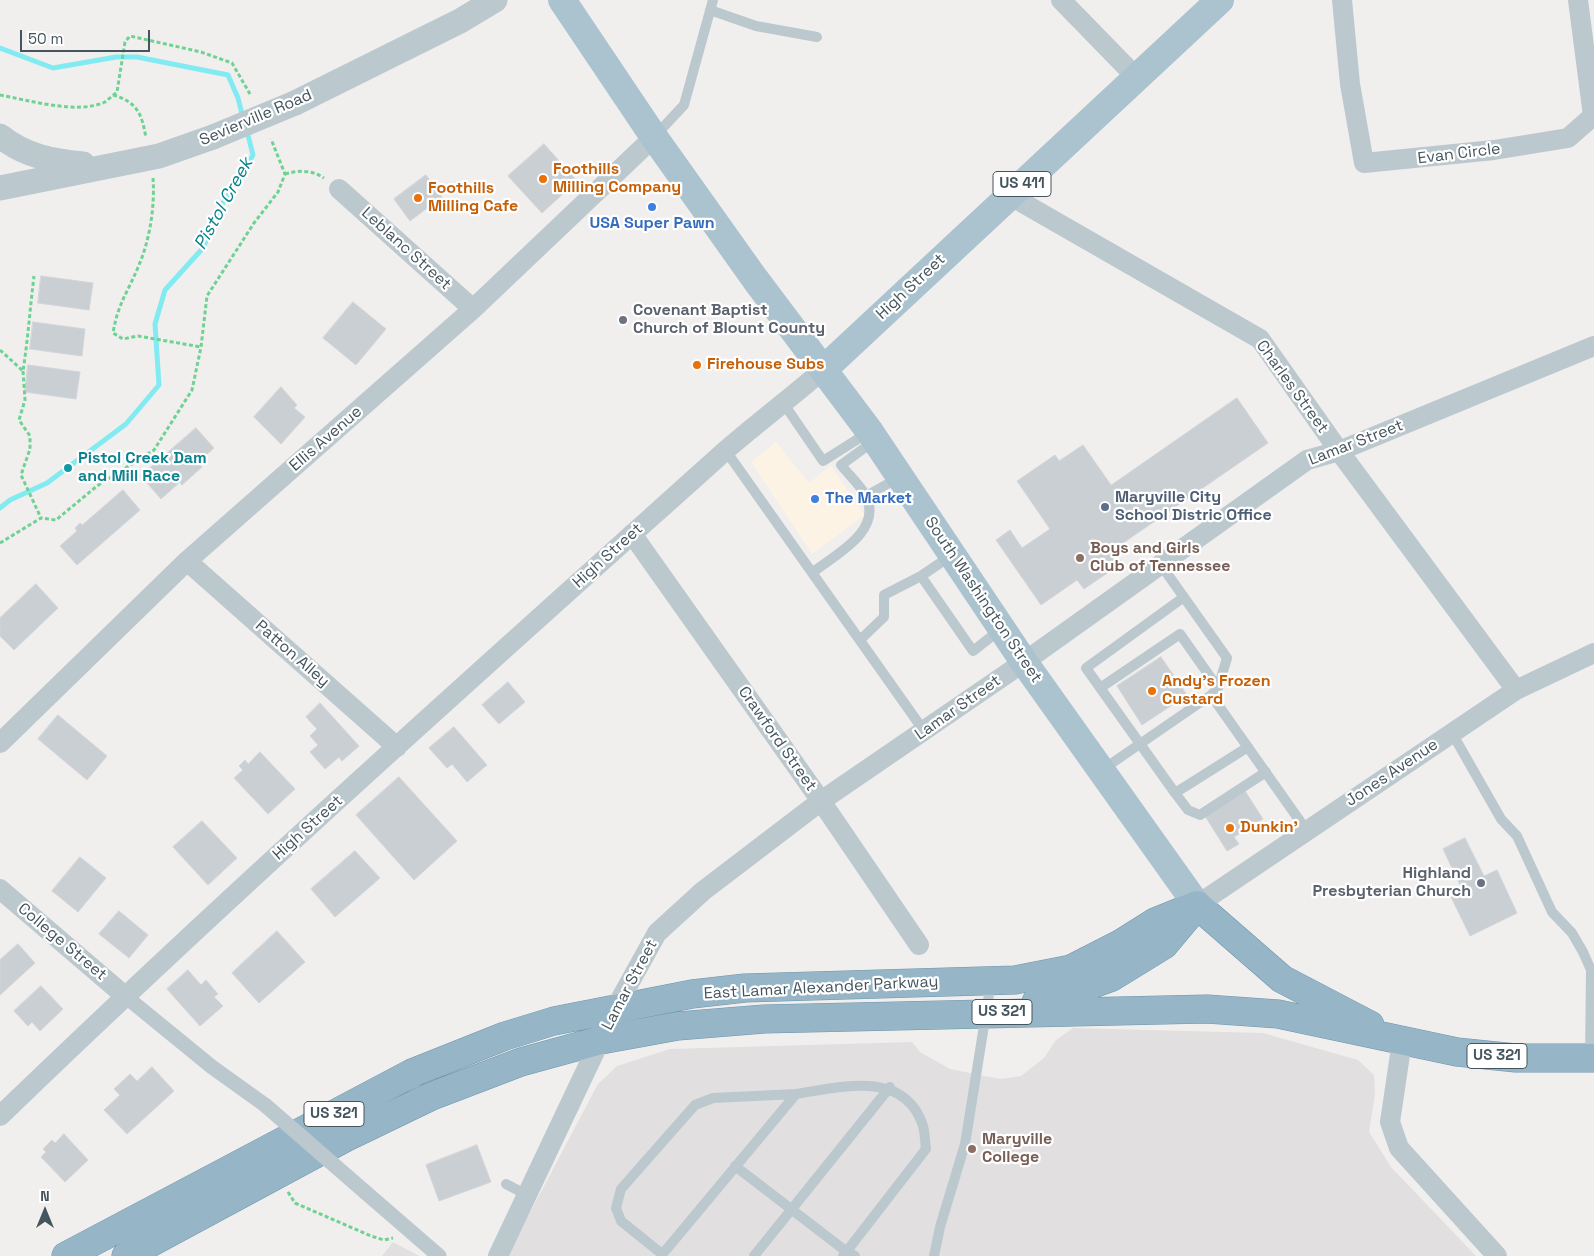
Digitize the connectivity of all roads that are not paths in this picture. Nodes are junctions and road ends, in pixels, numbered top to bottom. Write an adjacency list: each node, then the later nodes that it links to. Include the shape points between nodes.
1 (495, 0): 12 (street, Sevierville Road, bridge, via 460,21 295,103 159,156)
2 (562, 0): 11 (main road, South Washington Street)
3 (1061, 0): 9 (street)
4 (1220, 0): 9 (main road, High Street / US 411)
5 (1342, 0): 6 (street, Evan Circle, via 1350,84 1364,163 1494,150 1568,138 1593,116)
6 (1578, 0)
7 (712, 5): 8 (lane, via 756,26); 11 (lane, via 684,105)
8 (817, 37)
9 (1136, 77): 15 (main road, High Street / US 411)
10 (0, 136): 12 (street, via 24,152 52,161)
11 (654, 137): 16 (street, Ellis Avenue); 18 (main road, South Washington Street, via 755,279)
12 (108, 166): 13 (street, Sevierville Road)
13 (0, 188)
14 (338, 190): 16 (street, Leblanc Street)
15 (1009, 196): 18 (main road, High Street / US 411); 22 (street, Charles Street, via 1260,339)
16 (473, 309): 27 (street, Ellis Avenue)
17 (1594, 346): 22 (street, Lamar Street)
18 (824, 368): 19 (street, High Street); 20 (main road, South Washington Street)
19 (784, 404): 20 (lane, via 823,461); 21 (street, High Street)
20 (872, 437): 23 (main road, South Washington Street); 24 (lane, via 842,465)
21 (726, 451): 25 (street, High Street); 29 (lane)
22 (1339, 452): 28 (street, Lamar Street, via 1307,460); 37 (street, Charles Street)
23 (900, 477): 24 (lane); 26 (main road, South Washington Street)
24 (866, 496): 29 (lane, via 870,513 861,536)
25 (632, 534): 43 (street, High Street); 48 (street, Crawford Street)
26 (953, 555): 30 (lane); 32 (main road, South Washington Street)
27 (187, 561): 41 (street, Ellis Avenue); 43 (street, Patton Alley)
28 (1161, 565): 31 (lane); 35 (street, Lamar Street)
29 (813, 572): 33 (lane)
30 (921, 576): 32 (lane, via 973,651); 33 (lane, via 884,595 884,617)
31 (1184, 597): 36 (lane, via 1086,668); 38 (lane, via 1227,658)
32 (1002, 629): 35 (main road, South Washington Street)
33 (860, 640): 39 (lane)
34 (1594, 653): 37 (street, Jones Avenue)
35 (1024, 662): 39 (street, Lamar Street); 45 (main road, South Washington Street)
36 (1100, 688): 38 (lane, via 1180,634); 42 (lane)
37 (1516, 690): 40 (street, Jones Avenue)
38 (1214, 692): 42 (lane); 44 (lane)
39 (924, 731): 48 (street, Lamar Street)
40 (1452, 733): 49 (street, Jones Avenue); 59 (lane, via 1500,819 1517,836 1552,912 1572,933 1591,970)
41 (0, 743)
42 (1140, 744): 45 (lane); 47 (lane)
43 (397, 747): 54 (street, High Street)
44 (1248, 747): 46 (lane); 47 (lane)
45 (1102, 771): 51 (main road, South Washington Street)
46 (1266, 772): 47 (lane, via 1200,814 1188,810); 49 (lane)
47 (1175, 793)
48 (821, 801): 52 (street, Crawford Street); 55 (street, Lamar Street, via 703,891 657,933)
49 (1307, 831): 51 (street, Jones Avenue)
50 (0, 889): 54 (street, College Street)
51 (1197, 905): 53 (highway, East Lamar Alexander Parkway / US 321, via 1155,922 1071,969); 56 (highway, East Lamar Alexander Parkway, via 1164,945 1112,978 1054,998); 58 (highway, East Lamar Alexander Parkway / US 321, via 1282,979)
52 (919, 945)
53 (990, 982): 55 (highway, East Lamar Alexander Parkway / US 321, via 745,988); 56 (lane)
54 (125, 996): 62 (street, High Street); 71 (street, bridge, via 212,1067 265,1105)
55 (616, 1008): 57 (street, Lamar Street); 69 (highway, East Lamar Alexander Parkway / US 321, via 554,1021 505,1036 412,1073)
56 (986, 1013): 57 (highway, East Lamar Alexander Parkway / US 321, via 764,1019 678,1026); 58 (highway, East Lamar Alexander Parkway / US 321, via 1207,1009 1278,1014); 74 (lane, via 965,1144)
57 (601, 1040): 65 (street, Lamar Street); 70 (highway, East Lamar Alexander Parkway / US 321, via 521,1062 432,1096 345,1138)
58 (1402, 1041): 59 (highway, East Lamar Alexander Parkway / US 321, via 1457,1052 1516,1058); 75 (street, via 1390,1122 1399,1148)
59 (1592, 1058)
60 (890, 1088): 61 (lane, via 852,1085); 66 (lane); 68 (lane, via 911,1105 923,1126 926,1149)
61 (796, 1094): 63 (lane); 67 (lane, via 713,1098 695,1105 621,1189 616,1208 621,1221)
62 (0, 1116)
63 (735, 1166): 66 (lane); 67 (lane)
64 (506, 1184): 65 (lane)
65 (527, 1196): 72 (street, Lamar Street)
66 (791, 1210): 68 (lane); 73 (lane)
67 (661, 1255)
68 (848, 1255)
69 (66, 1256)
70 (126, 1256)
71 (439, 1256)
72 (498, 1256)
73 (754, 1256)
74 (934, 1256)
75 (1497, 1256)

